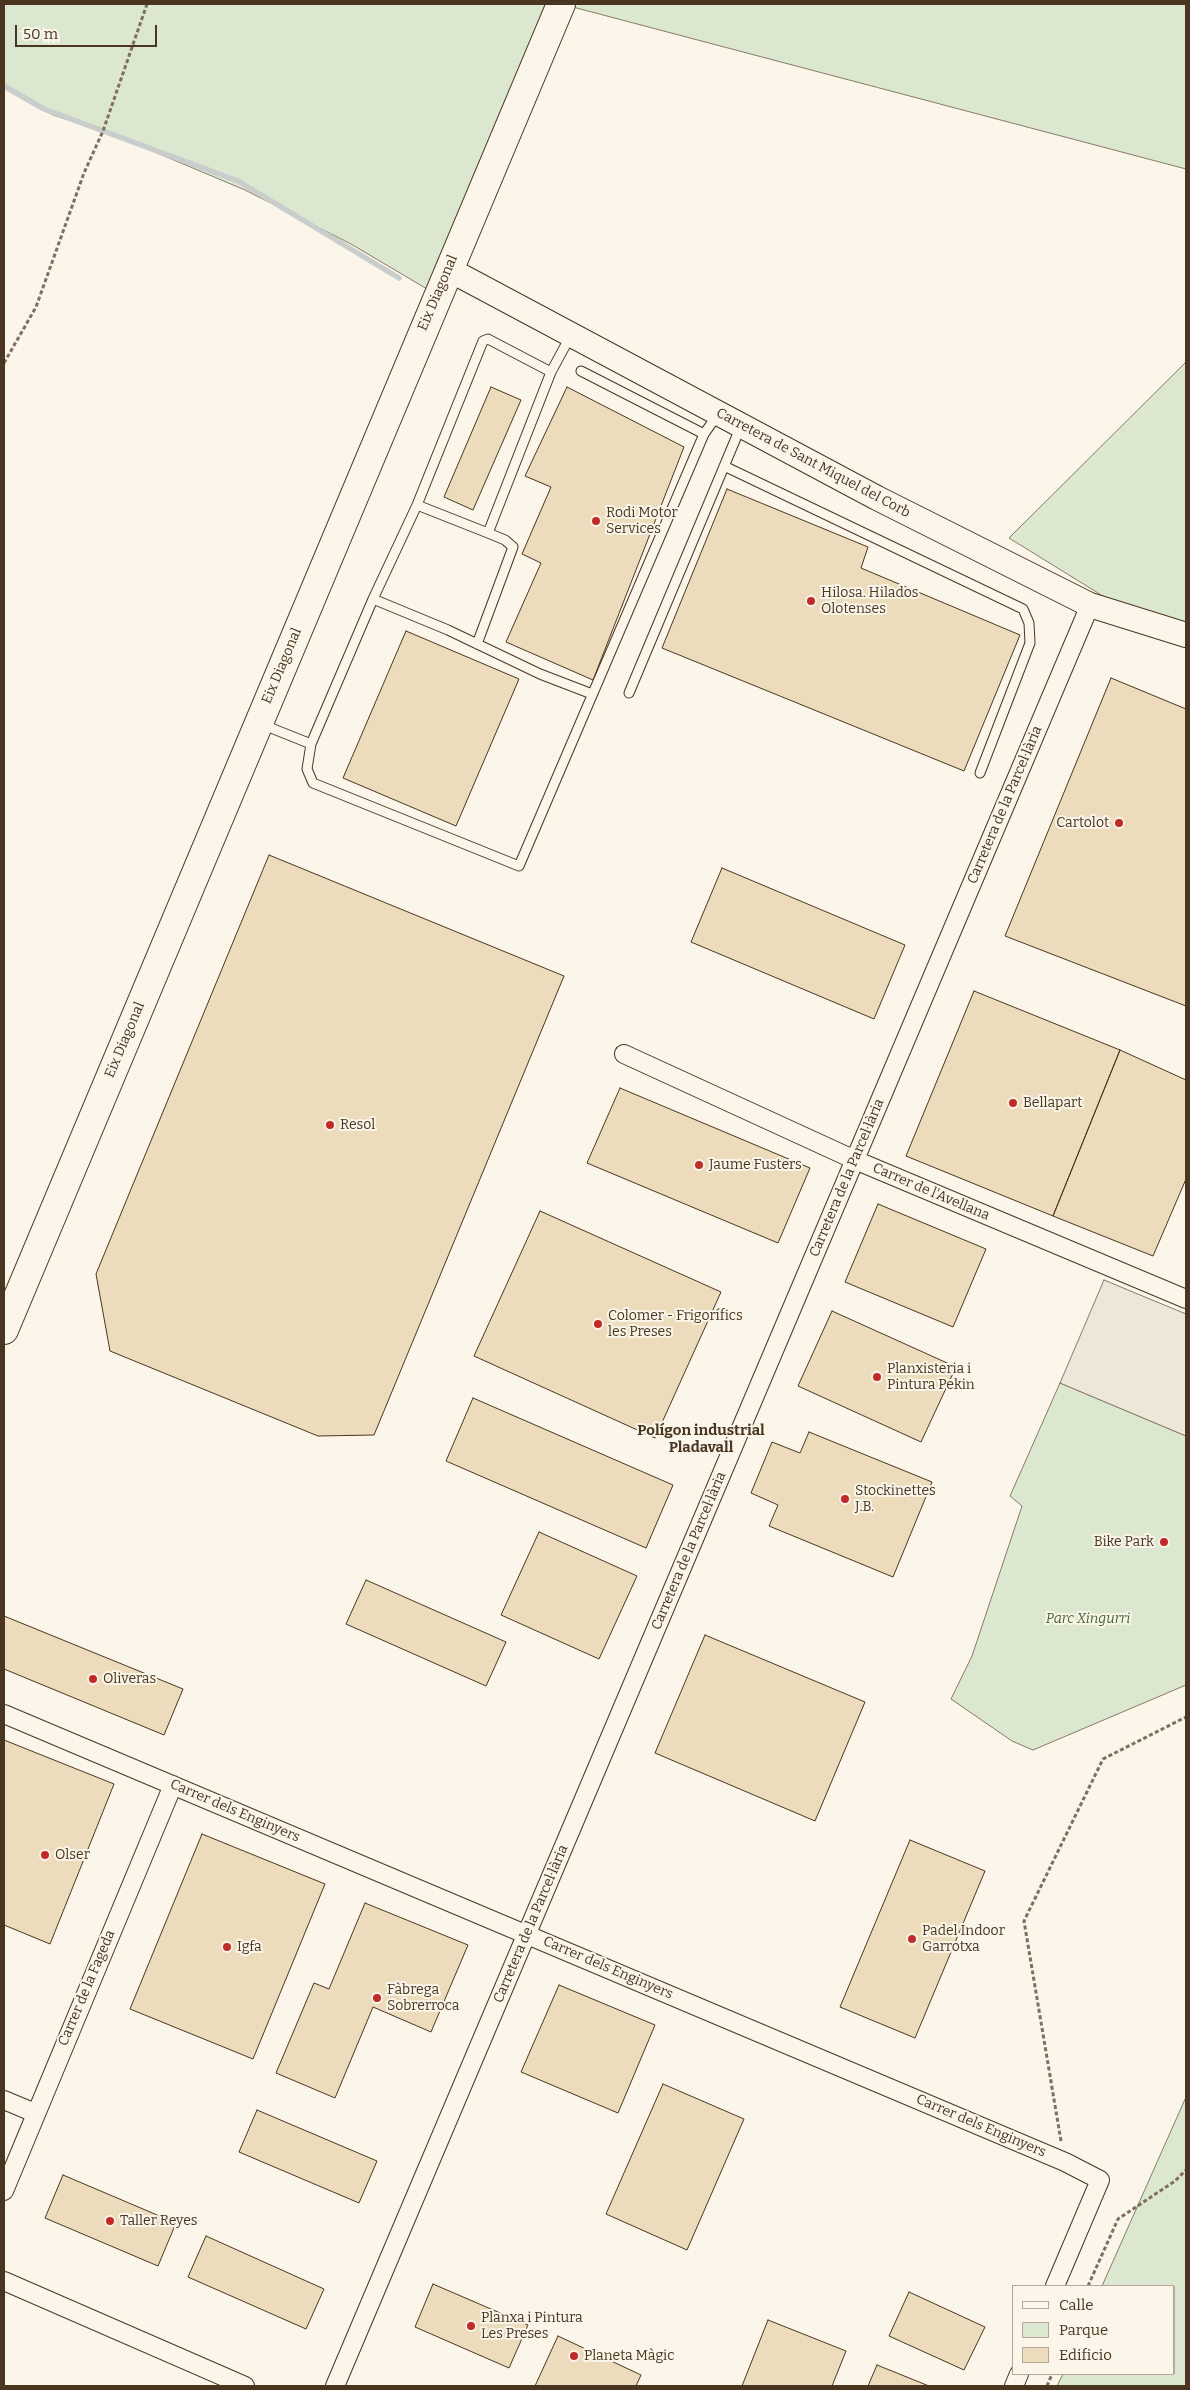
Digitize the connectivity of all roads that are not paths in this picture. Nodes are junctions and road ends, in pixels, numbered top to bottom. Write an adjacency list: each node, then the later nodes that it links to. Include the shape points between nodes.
1 (561, 4): 2 (main road, Eix Diagonal)
2 (448, 269): 3 (street, Carretera de Sant Miquel del Corb); 18 (main road, Eix Diagonal)
3 (571, 335): 5 (lane); 6 (street, Carretera de Sant Miquel del Corb)
4 (580, 371): 8 (lane)
5 (551, 372): 10 (lane, via 488,339 483,341); 11 (lane)
6 (718, 413): 7 (street, Carretera de Sant Miquel del Corb); 8 (lane)
7 (742, 425): 9 (lane); 13 (street, Carretera de Sant Miquel del Corb, via 877,498)
8 (704, 434): 17 (lane)
9 (724, 466): 16 (lane); 20 (lane, via 1023,609 1029,623 1030,643)
10 (417, 505): 11 (lane); 12 (lane)
11 (488, 533): 15 (lane, via 512,544 512,549)
12 (373, 599): 15 (lane); 19 (lane)
13 (1090, 605): 14 (street, Carretera de Sant Miquel del Corb); 22 (street, Carretera de la Parcel·lària)
14 (1186, 635)
15 (477, 644): 17 (lane)
16 (628, 693)
17 (592, 694): 19 (lane, via 519,866 313,783 307,769)
18 (258, 722): 19 (lane); 24 (main road, Eix Diagonal)
19 (311, 744)
20 (980, 773)
21 (624, 1054): 22 (street, Carrer de l'Avellana)
22 (855, 1160): 23 (street, Carrer de l'Avellana); 27 (street, Carretera de la Parcel·lària)
23 (1186, 1299)
24 (4, 1330)
25 (4, 1714): 26 (street, Carrer dels Enginyers)
26 (173, 1785): 27 (street, Carrer dels Enginyers); 29 (street, Carrer de la Fageda)
27 (527, 1934): 32 (street, Carrer dels Enginyers, via 1065,2162 1100,2180); 34 (street, Carretera de la Parcel·lària)
28 (4, 2100): 29 (street)
29 (35, 2113): 30 (street, Carrer de la Fageda)
30 (4, 2191)
31 (4, 2281): 33 (street)
32 (1055, 2285)
33 (245, 2386)
34 (335, 2386)

